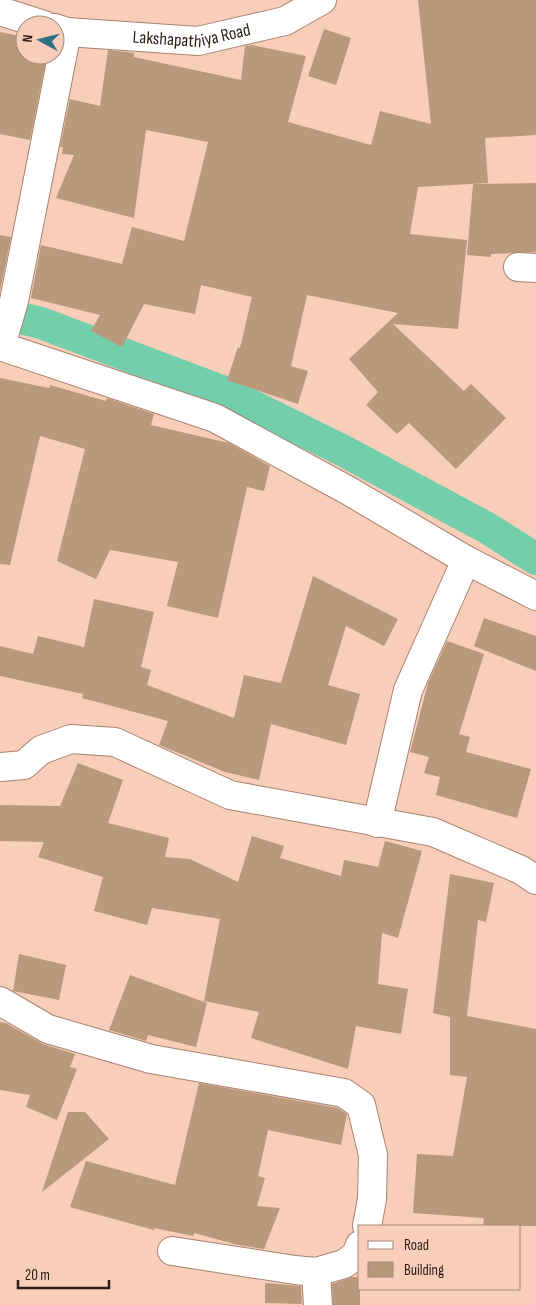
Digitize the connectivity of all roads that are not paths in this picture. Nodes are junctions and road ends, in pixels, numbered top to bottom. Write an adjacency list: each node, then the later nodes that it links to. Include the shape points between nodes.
1 (322, 0): 2 (street, Lakshapathiya Road)
2 (283, 10): 5 (street, Lakshapathiya Road, via 198,41)
3 (0, 11): 4 (street, Lakshapathiya Road)
4 (15, 16)
5 (65, 29)
6 (49, 65): 7 (street, via 14,301)
7 (0, 346): 8 (street, via 215,418)
8 (466, 560): 9 (street); 11 (street, via 408,690)
9 (536, 596)
10 (0, 767): 11 (street, via 24,765 41,750 71,740 115,742 230,795)
11 (377, 823): 12 (street, via 433,832 521,870)
12 (536, 880)
13 (0, 1001): 14 (street, via 48,1029 151,1059 344,1094 361,1105 373,1155 372,1199)
14 (367, 1225)
15 (358, 1250): 17 (street, via 344,1264)
16 (172, 1251): 17 (street)
17 (316, 1272): 18 (street)
18 (318, 1305)

